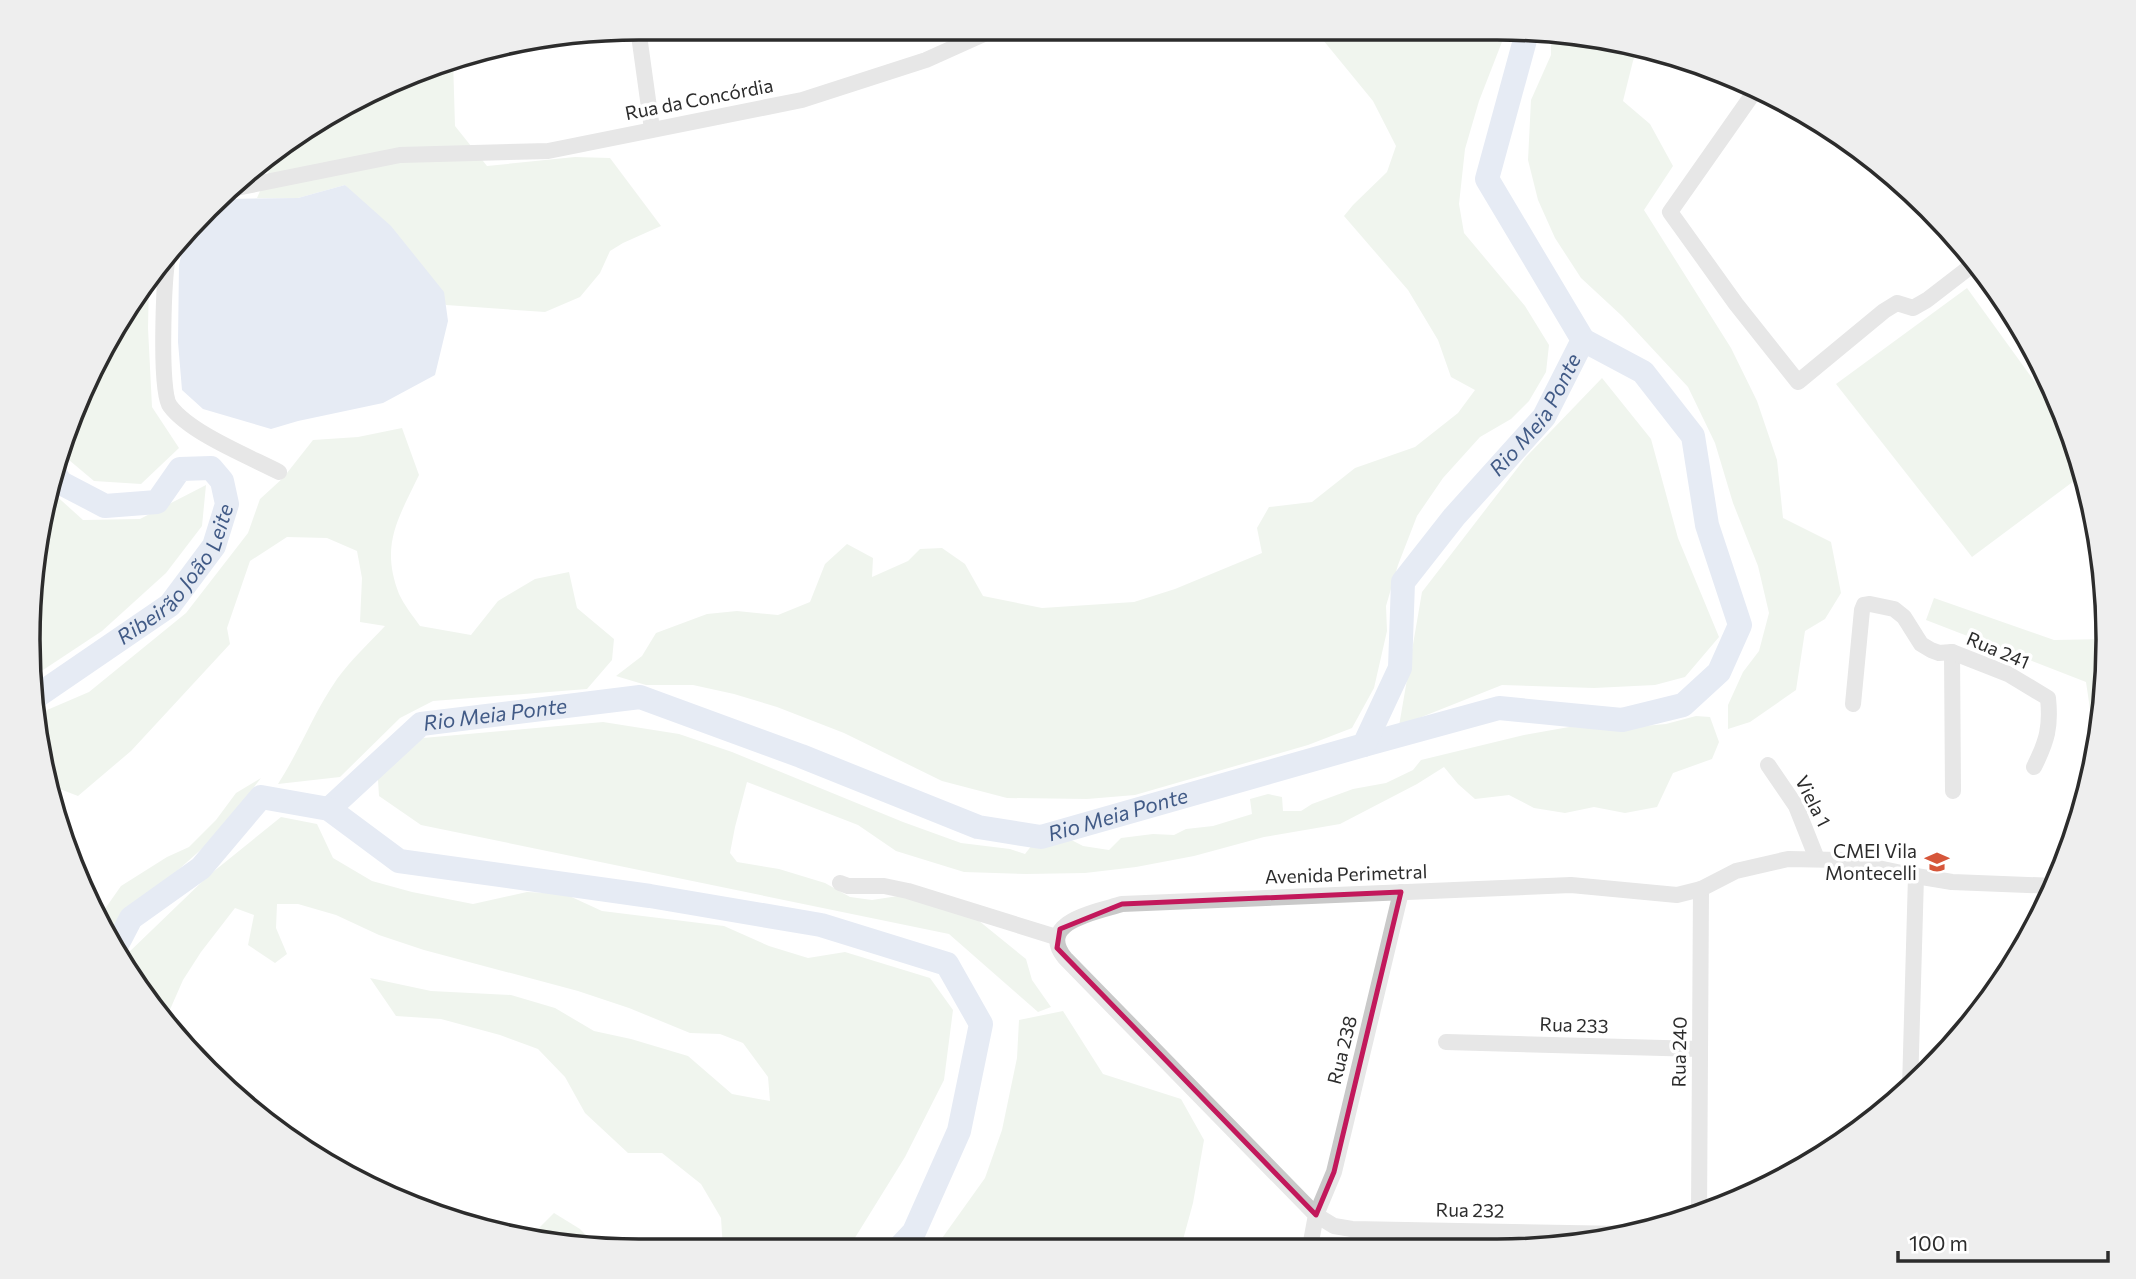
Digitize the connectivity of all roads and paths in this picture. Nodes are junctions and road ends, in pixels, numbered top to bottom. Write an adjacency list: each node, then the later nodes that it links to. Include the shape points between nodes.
1 (640, 40): 4 (street)
2 (971, 40): 4 (street, Rua da Concórdia, via 926,60 802,100)
3 (1751, 97): 6 (street, via 1670,212 1798,382 1884,311 1897,303 1913,308)
4 (652, 130): 5 (street, Rua da Concórdia, via 548,151 400,155)
5 (248, 186)
6 (1967, 269)
7 (167, 272): 8 (street, via 167,403 187,424)
8 (279, 472)
9 (1952, 652): 10 (street, via 1939,653 1921,644 1894,609 1864,605); 12 (street, Rua 241, via 2008,674 2048,698 2051,721); 13 (street, Rua 241)
10 (1853, 704)
11 (1768, 765): 14 (street, Viela 1, via 1796,806)
12 (2034, 767)
13 (1953, 791)
14 (1817, 859): 15 (street, Avenida Perimetral); 18 (street, Avenida Perimetral, via 1788,859 1736,870)
15 (1916, 876): 17 (street, Avenida Perimetral); 23 (street)
16 (840, 883): 20 (street, via 908,891)
17 (2043, 886)
18 (1701, 889): 19 (street, Avenida Perimetral, via 1677,895 1571,885); 22 (street, Rua 240)
19 (1401, 892): 20 (street, Avenida Perimetral, via 1122,904 1085,915 1060,929); 25 (street, Rua 238, via 1334,1172)
20 (1056, 937): 25 (street, via 1065,958)
21 (1446, 1042): 22 (street, Rua 233)
22 (1700, 1049): 24 (street, Rua 240)
23 (1910, 1072)
24 (1699, 1203)
25 (1316, 1215): 26 (street); 27 (street, Rua 232, via 1352,1230)
26 (1312, 1239)
27 (1500, 1239)

